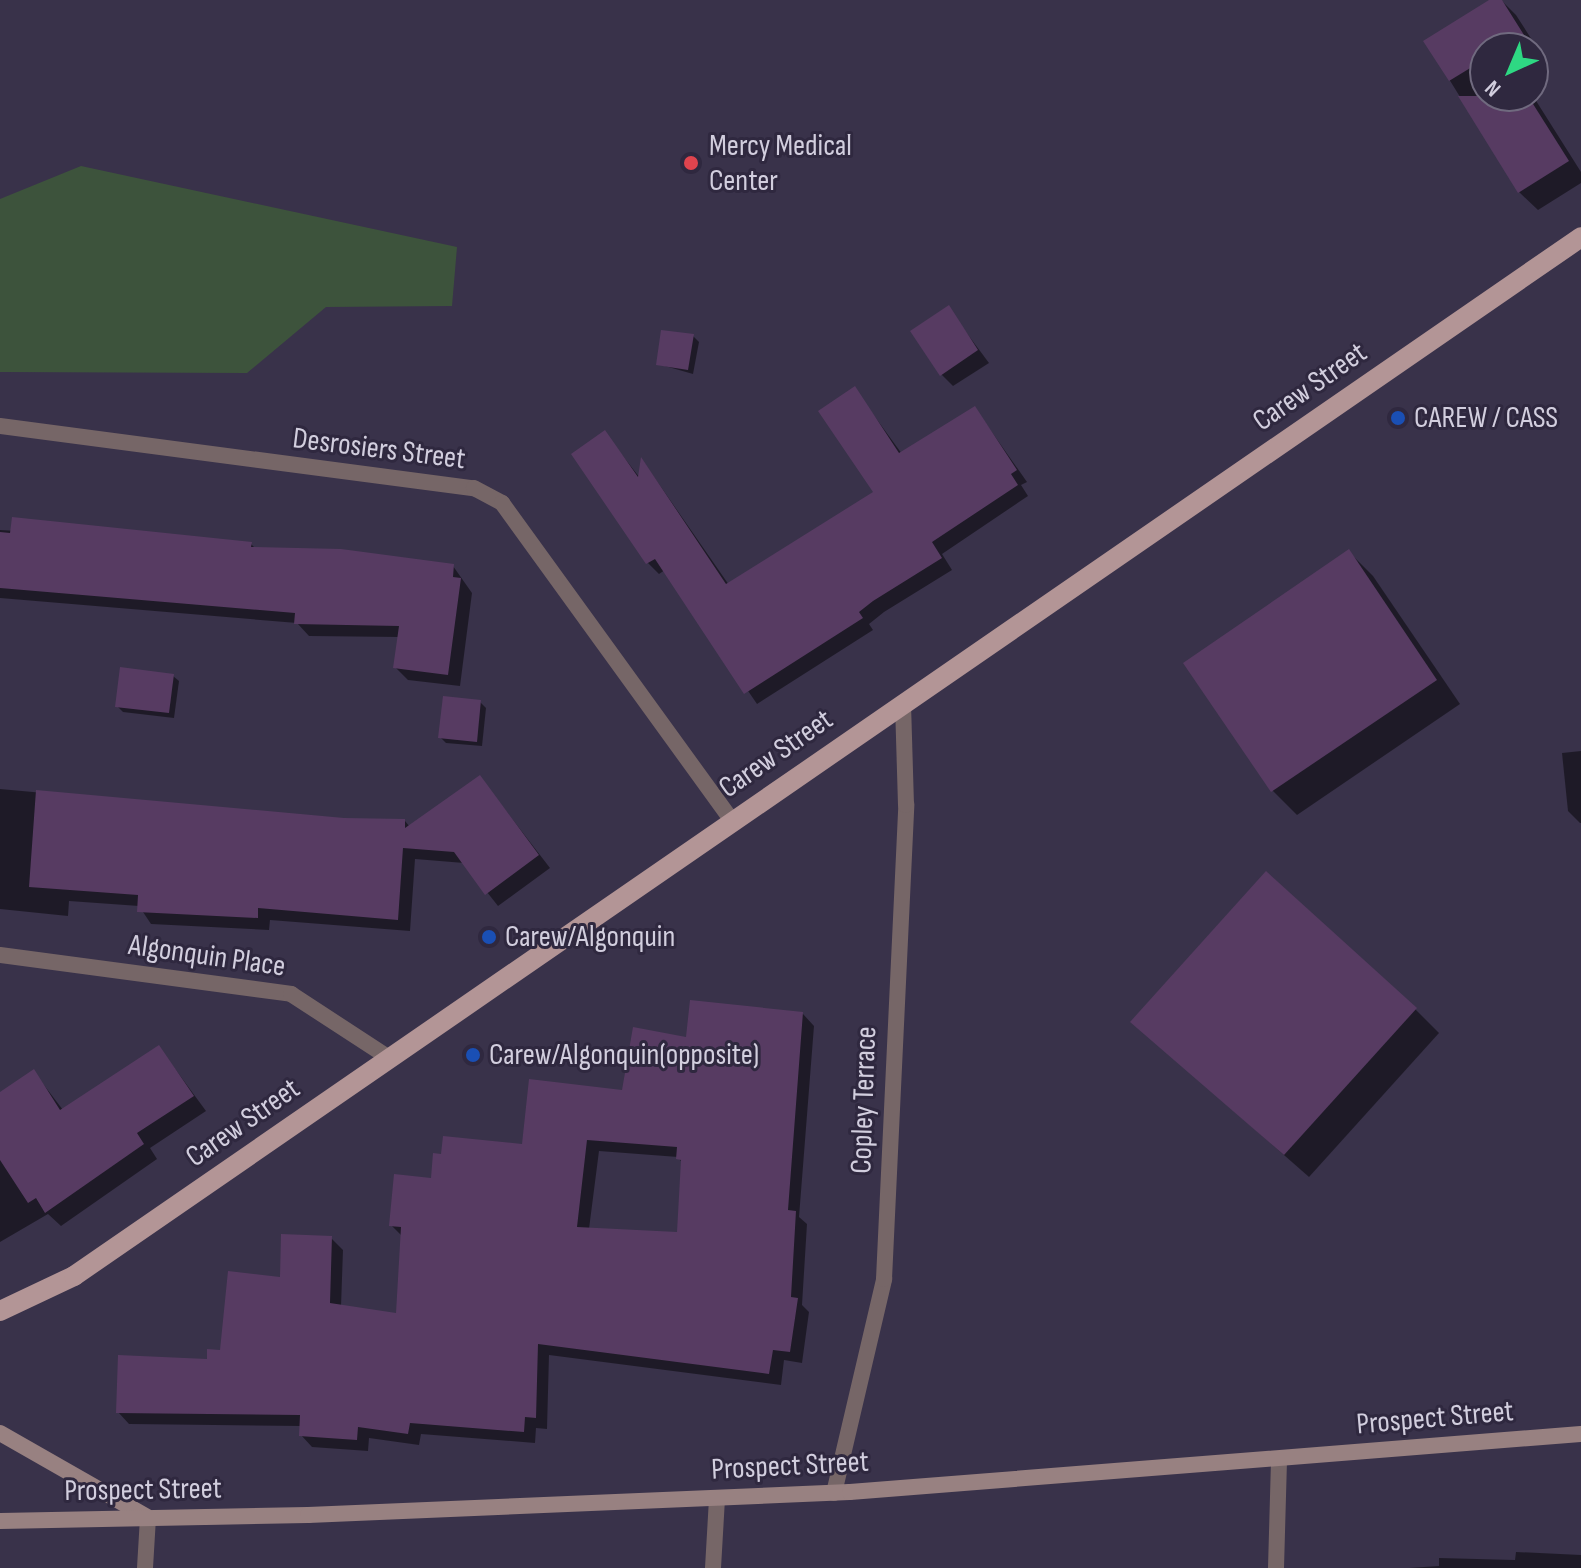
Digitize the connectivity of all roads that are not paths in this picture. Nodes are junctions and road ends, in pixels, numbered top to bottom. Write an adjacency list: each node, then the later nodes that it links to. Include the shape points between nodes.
1 (1581, 237): 3 (main road, Carew Street)
2 (0, 426): 4 (street, Desrosiers Street, via 474,488 502,503)
3 (903, 703): 4 (main road, Carew Street); 11 (street, Copley Terrace, via 906,805 884,1279)
4 (732, 821): 6 (main road, Carew Street)
5 (0, 955): 6 (street, Algonquin Place, via 291,994)
6 (389, 1058): 7 (main road, Carew Street, via 74,1276)
7 (0, 1311)
8 (0, 1433): 13 (main road)
9 (1581, 1434): 10 (main road, Prospect Street)
10 (1279, 1459): 11 (main road, Prospect Street); 17 (street)
11 (834, 1493): 12 (main road, Prospect Street)
12 (717, 1498): 13 (main road, Prospect Street); 16 (street)
13 (148, 1518): 14 (main road, Prospect Street); 15 (street)
14 (0, 1521)
15 (145, 1568)
16 (713, 1568)
17 (1276, 1568)

